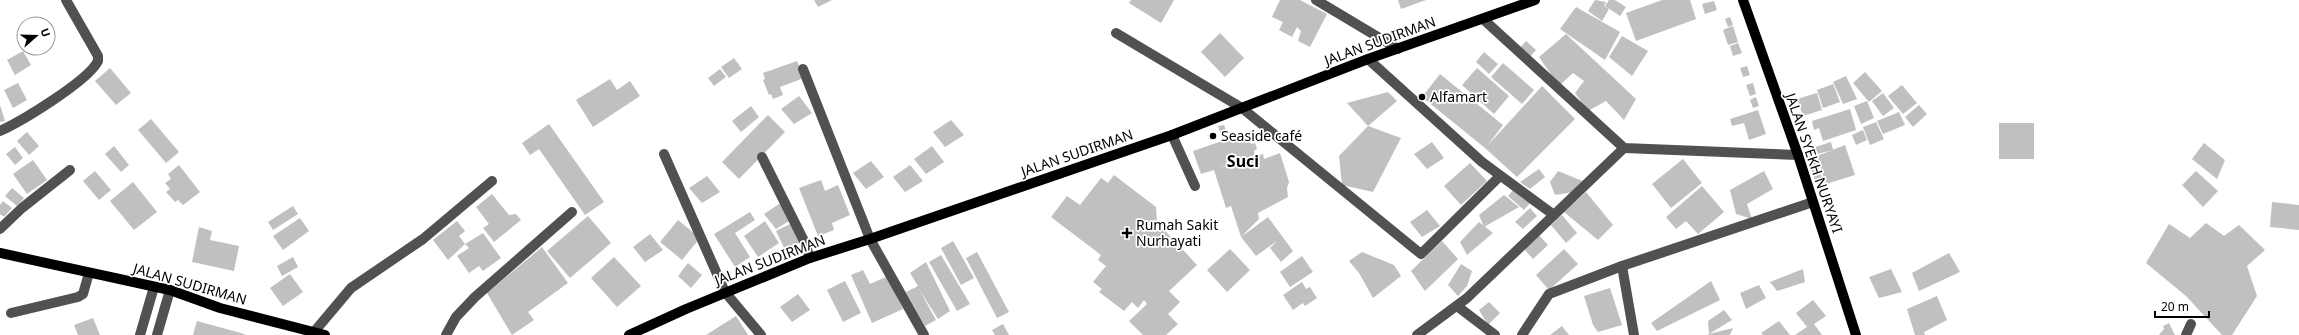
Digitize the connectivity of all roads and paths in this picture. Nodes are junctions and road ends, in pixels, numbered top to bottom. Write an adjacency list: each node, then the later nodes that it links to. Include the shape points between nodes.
1 (66, 0): 11 (street, via 98,56 98,61 89,72 64,92 17,123)
2 (1316, 0): 7 (street)
3 (1743, 0): 15 (main road, JALAN SYEKH NURYAYI)
4 (1531, 1): 5 (main road, JALAN SUDIRMAN)
5 (1483, 19): 7 (main road, JALAN SUDIRMAN); 13 (street)
6 (1116, 33): 10 (street)
7 (1398, 49): 8 (main road, JALAN SUDIRMAN)
8 (1368, 59): 10 (main road, JALAN SUDIRMAN); 18 (street)
9 (803, 69): 25 (street)
10 (1242, 108): 12 (main road, JALAN SUDIRMAN); 18 (street, via 1421,254)
11 (0, 131)
12 (1172, 135): 20 (street); 25 (main road, JALAN SUDIRMAN)
13 (1624, 148): 15 (street); 23 (street)
14 (664, 154): 32 (street)
15 (1798, 155): 21 (main road, JALAN SYEKH NURYAYI)
16 (762, 157): 27 (street)
17 (70, 170): 24 (street)
18 (1500, 176): 23 (street)
19 (492, 181): 36 (street, via 423,239 351,288)
20 (1195, 186)
21 (1813, 202): 28 (street); 48 (main road, JALAN SYEKH NURYAYI)
22 (572, 212): 40 (street, via 475,297 456,317)
23 (1554, 215): 33 (street)
24 (0, 229)
25 (870, 239): 27 (main road, JALAN SUDIRMAN); 43 (street)
26 (0, 253): 29 (main road, JALAN SUDIRMAN)
27 (810, 258): 32 (main road, JALAN SUDIRMAN)
28 (1622, 266): 46 (street, via 1549,294); 47 (street)
29 (89, 273): 30 (main road, JALAN SUDIRMAN); 34 (street, via 83,294 78,297)
30 (154, 287): 31 (main road, JALAN SUDIRMAN); 37 (street)
31 (170, 290): 36 (main road, JALAN SUDIRMAN, via 220,308); 38 (street)
32 (725, 292): 41 (main road, JALAN SUDIRMAN); 42 (street)
33 (1457, 306): 44 (street); 45 (street)
34 (11, 313)
35 (2191, 324): 49 (street)
36 (314, 332): 39 (main road, JALAN SUDIRMAN)
37 (140, 335)
38 (157, 335)
39 (325, 335)
40 (446, 335)
41 (629, 335)
42 (761, 335)
43 (924, 335)
44 (1417, 335)
45 (1495, 335)
46 (1522, 335)
47 (1634, 335)
48 (1856, 335)
49 (2186, 335)

